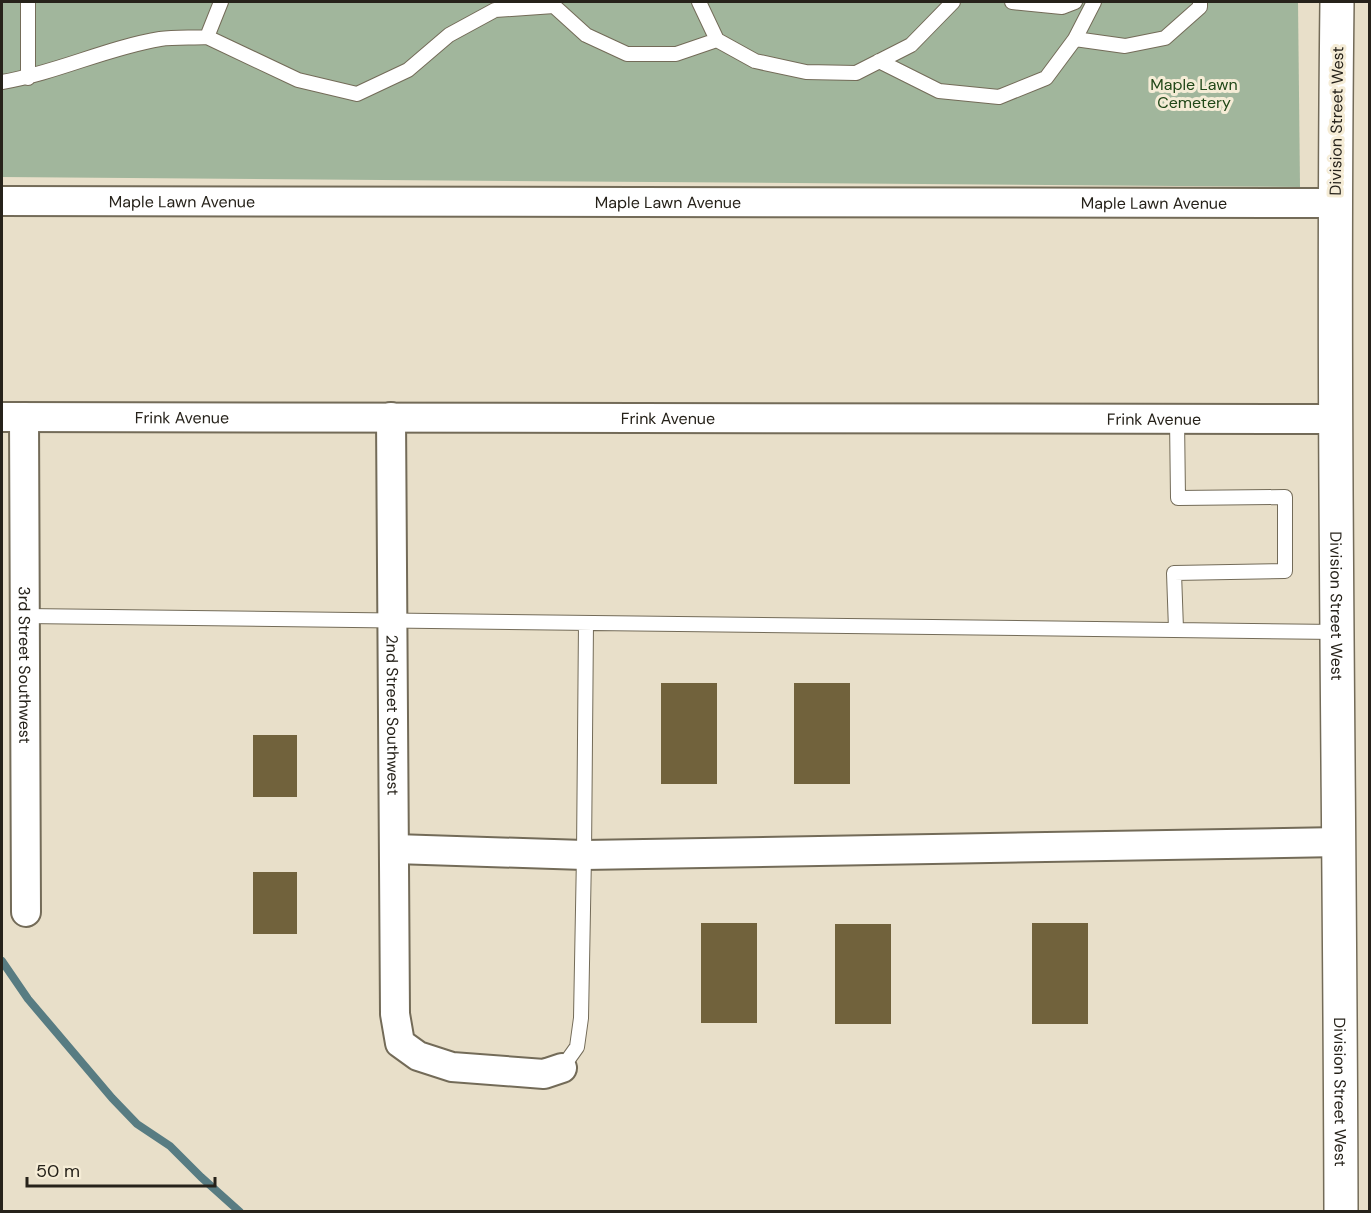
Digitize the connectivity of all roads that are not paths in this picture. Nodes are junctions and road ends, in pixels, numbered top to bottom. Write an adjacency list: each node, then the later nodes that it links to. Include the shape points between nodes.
1 (28, 2): 14 (lane)
2 (221, 2): 10 (lane)
3 (699, 2): 12 (lane)
4 (953, 2): 13 (lane, via 911,45)
5 (1012, 2): 6 (lane, via 1062,7)
6 (1075, 2)
7 (1094, 2): 11 (lane)
8 (1200, 2): 11 (lane, via 1200,7 1165,38 1125,46)
9 (1337, 2): 17 (street, Division Street West)
10 (207, 37): 12 (lane, via 298,80 357,94 408,69 449,35 495,10 554,6 586,35 627,54 676,54); 14 (lane, via 160,39)
11 (1075, 39): 13 (lane, via 1046,78 999,97 939,91)
12 (717, 40): 13 (lane, via 754,61 806,72 856,73)
13 (879, 61)
14 (28, 78): 15 (lane)
15 (2, 82)
16 (2, 201): 17 (street, Maple Lawn Avenue)
17 (1334, 203): 21 (street, Division Street West)
18 (13, 417): 19 (street, Frink Avenue); 22 (street, 3rd Street Southwest)
19 (391, 417): 20 (street, Frink Avenue); 23 (street, 2nd Street Southwest)
20 (1177, 419): 21 (street, Frink Avenue); 25 (lane, via 1178,498 1285,497 1286,571 1174,573)
21 (1334, 419): 26 (street, Division Street West)
22 (25, 616): 23 (lane); 30 (street, 3rd Street Southwest)
23 (393, 620): 24 (lane); 28 (street, 2nd Street Southwest)
24 (586, 623): 25 (lane); 29 (lane)
25 (1176, 630): 26 (lane)
26 (1337, 632): 27 (street, Division Street West)
27 (1340, 842): 29 (street); 32 (street, Division Street West)
28 (395, 849): 29 (street); 31 (street, 2nd Street Southwest, via 395,1014 400,1043 418,1056 452,1067 544,1074)
29 (584, 855): 31 (lane, via 581,1018 577,1047)
30 (26, 912)
31 (562, 1068)
32 (1341, 1212)

